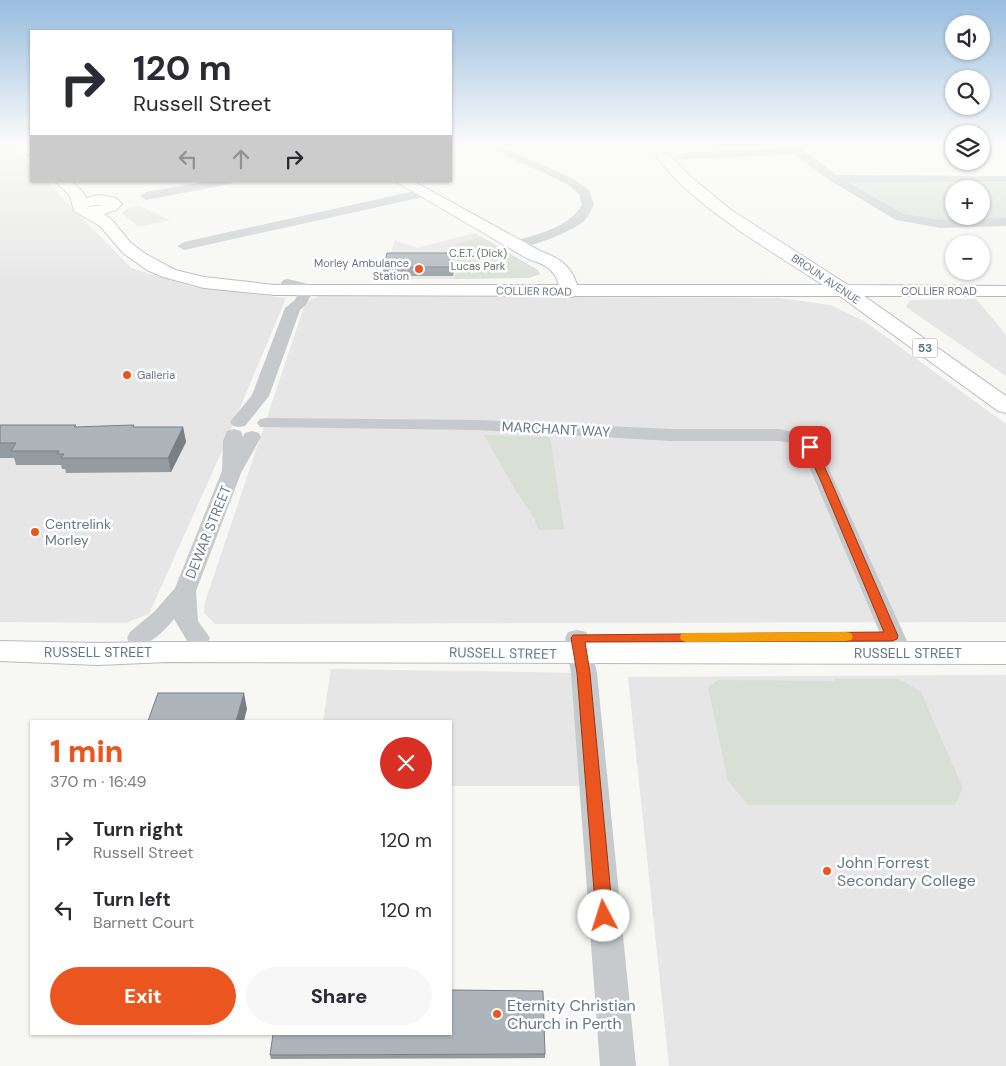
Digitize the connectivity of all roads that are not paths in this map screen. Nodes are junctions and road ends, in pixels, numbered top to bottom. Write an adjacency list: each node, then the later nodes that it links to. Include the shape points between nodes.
1 (77, 194): 12 (main road, COLLIER ROAD)
2 (94, 194): 11 (main road)
3 (159, 194): 10 (street)
4 (421, 194): 15 (street)
5 (425, 194): 14 (main road)
6 (584, 194): 14 (street, via 588,205 580,218 562,230)
7 (704, 194): 16 (main road, BROUN AVENUE / 53)
8 (723, 194): 21 (main road, BROUN AVENUE / 53)
9 (860, 194): 13 (street, via 900,217 941,224)
10 (146, 196)
11 (110, 203): 12 (main road, via 93,201); 19 (main road, COLLIER ROAD, via 112,214 123,226 166,259 210,274)
12 (83, 208): 19 (main road, COLLIER ROAD, via 106,223 138,258 156,268 201,282)
13 (1006, 222)
14 (516, 244): 20 (main road, via 534,255)
15 (184, 246)
16 (805, 266): 17 (main road, via 787,276); 21 (main road, BROUN AVENUE / 53)
17 (750, 284): 20 (main road, COLLIER ROAD); 21 (main road, COLLIER ROAD)
18 (1006, 284): 21 (main road, COLLIER ROAD)
19 (284, 286): 20 (main road, COLLIER ROAD); 22 (main road, COLLIER ROAD); 25 (street)
20 (561, 287): 21 (main road, COLLIER ROAD); 22 (main road, COLLIER ROAD)
21 (841, 288): 23 (main road, COLLIER ROAD); 26 (main road, BROUN AVENUE / 53); 26 (main road, via 857,307)
22 (306, 291): 25 (street, DEWAR STREET, via 301,302)
23 (916, 291): 24 (main road, COLLIER ROAD); 26 (main road, via 890,298 886,302)
24 (1006, 292)
25 (293, 308): 28 (street, DEWAR STREET)
26 (889, 315): 27 (main road, BROUN AVENUE / 53); 29 (main road, BROUN AVENUE / 53)
27 (1006, 387)
28 (260, 396): 30 (street, DEWAR STREET); 30 (street, DEWAR STREET)
29 (1006, 406)
30 (253, 428): 31 (street, DEWAR STREET, via 231,473); 36 (street, MARCHANT WAY, via 306,424 477,425 671,435 780,436 804,443 810,447 825,479)
31 (185, 591): 32 (street, DEWAR STREET); 35 (street, DEWAR STREET, via 186,622)
32 (139, 638): 34 (main road, RUSSELL STREET); 35 (main road, RUSSELL STREET)
33 (1006, 638): 36 (main road, RUSSELL STREET)
34 (0, 639)
35 (179, 643): 37 (main road, RUSSELL STREET, via 475,652); 38 (main road, RUSSELL STREET, via 98,654)
36 (896, 644): 37 (main road, RUSSELL STREET); 39 (main road, RUSSELL STREET)
37 (579, 646): 40 (street)
38 (0, 651)
39 (1006, 653)
40 (618, 1066)

